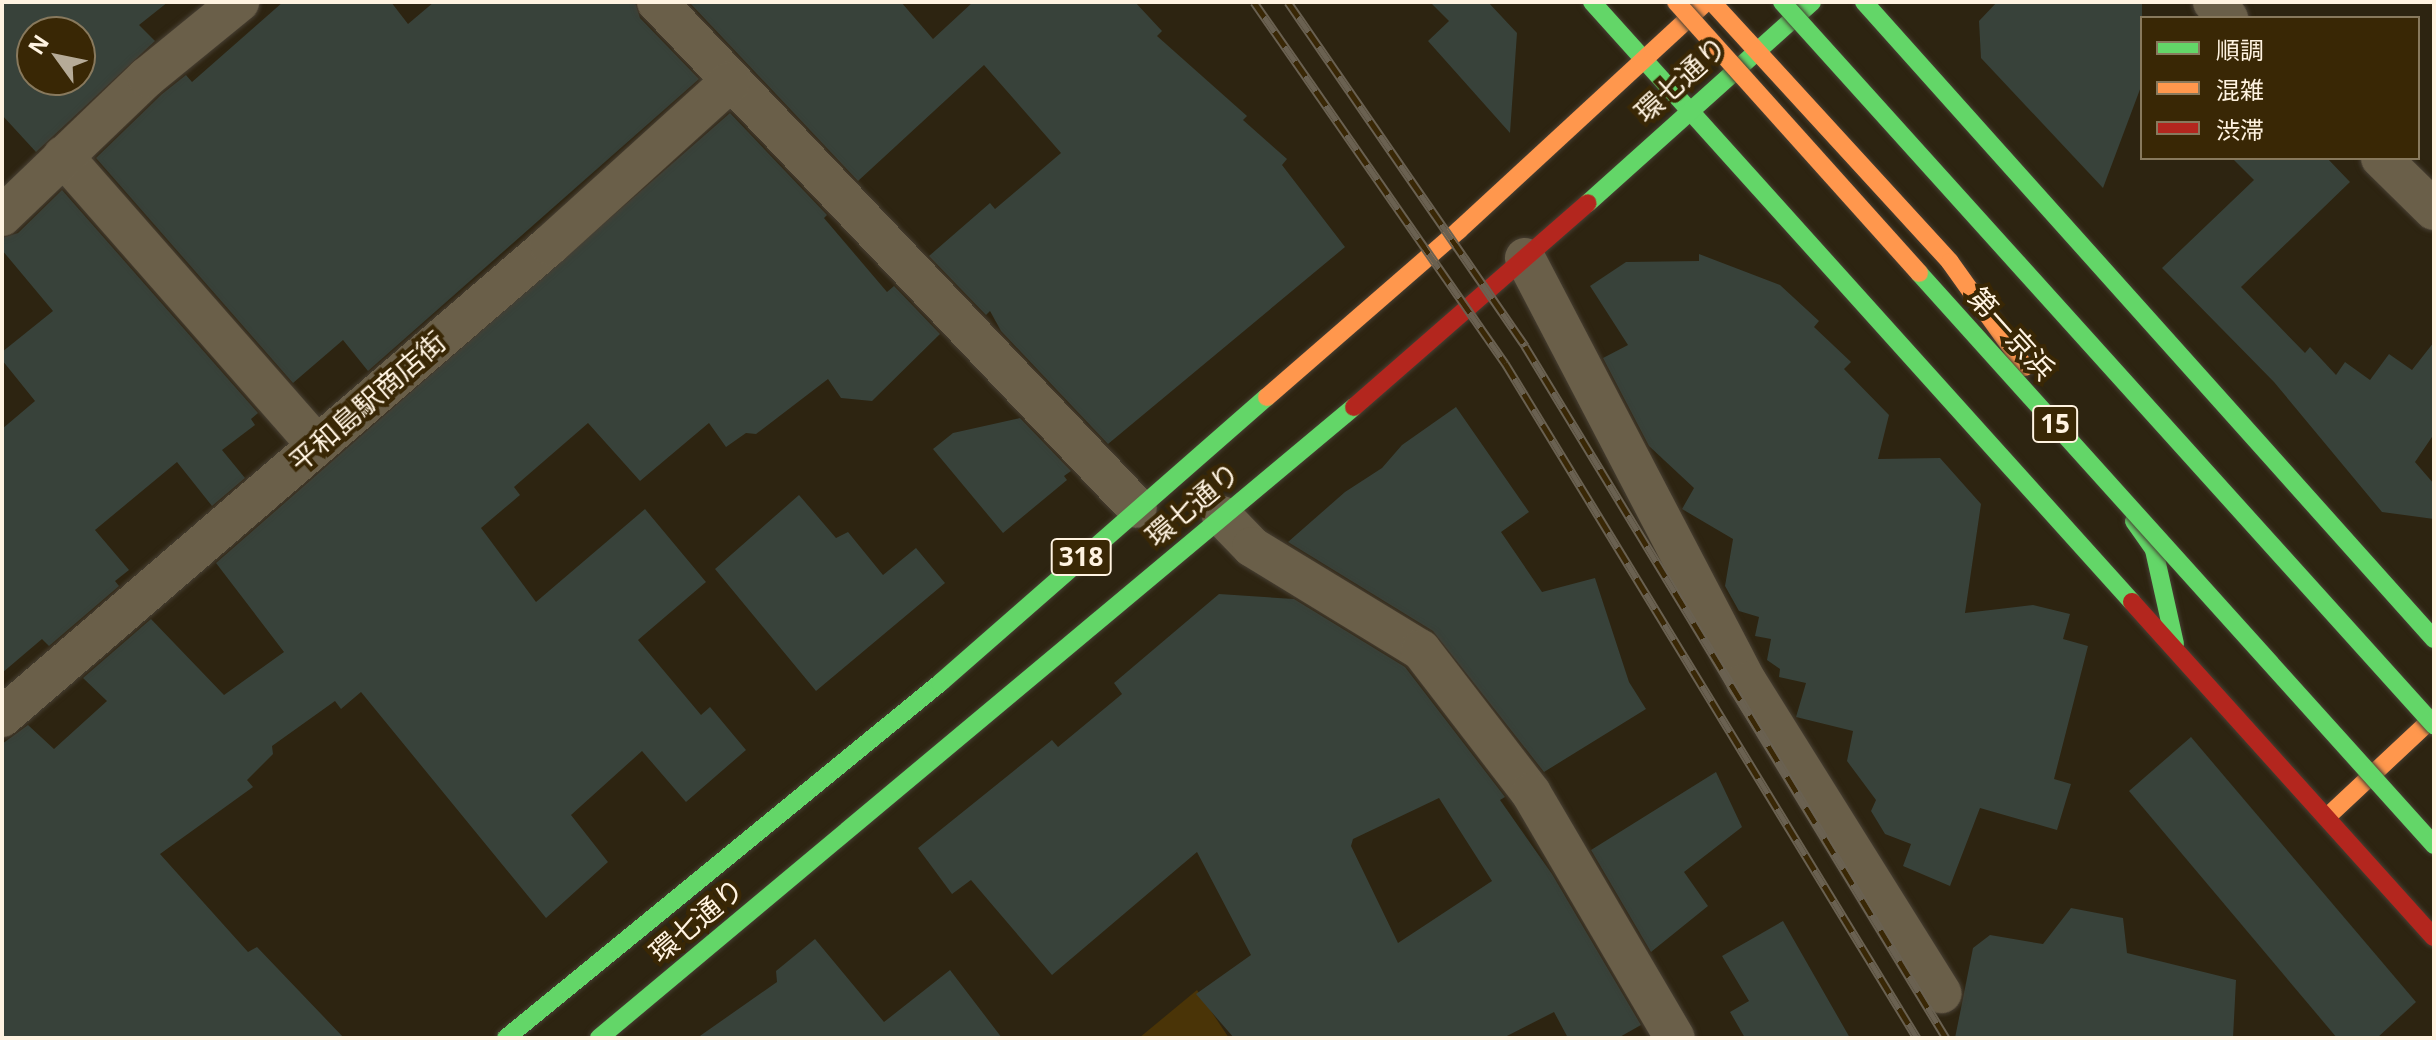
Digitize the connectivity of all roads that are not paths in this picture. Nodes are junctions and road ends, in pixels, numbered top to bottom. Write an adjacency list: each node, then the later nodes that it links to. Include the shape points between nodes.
1 (239, 2): 13 (street, via 147,77)
2 (657, 2): 11 (street)
3 (1592, 2): 10 (main road, 15)
4 (1676, 2): 27 (main road, 第一京浜 / 15, bridge)
5 (1709, 2): 9 (main road); 10 (main road, 環七通り / 318)
6 (1782, 2): 25 (main road, 第一京浜, bridge)
7 (1812, 2): 9 (main road, 環七通り / 318, via 1770,26)
8 (1864, 2): 21 (main road)
9 (1754, 49): 12 (main road, 環七通り / 318); 22 (main road, 15, via 1950,262 2145,537 2154,550)
10 (1642, 60): 12 (main road, 15); 19 (main road, 環七通り / 318, via 1459,230)
11 (730, 82): 18 (street, 平和島駅商店街, via 550,245); 19 (street)
12 (1689, 109): 17 (main road, 環七通り / 318); 22 (main road, 15)
13 (63, 156): 16 (street); 18 (street)
14 (2383, 160): 15 (street)
15 (2434, 210)
16 (2, 216)
17 (1525, 258): 20 (main road, 環七通り / 318); 29 (street, via 1747,682)
18 (316, 444): 23 (street, 平和島駅商店街)
19 (1137, 508): 30 (main road, 環七通り / 318, via 940,683)
20 (1222, 516): 31 (main road, 環七通り / 318); 32 (street, via 1252,547 1421,650 1531,793)
21 (2434, 639)
22 (2176, 646): 26 (main road, 15)
23 (2, 717)
24 (2434, 717): 26 (main road)
25 (2434, 725)
26 (2327, 817): 28 (main road, 15)
27 (2434, 845)
28 (2434, 937)
29 (1941, 993)
30 (506, 1038)
31 (599, 1038)
32 (1675, 1038)

